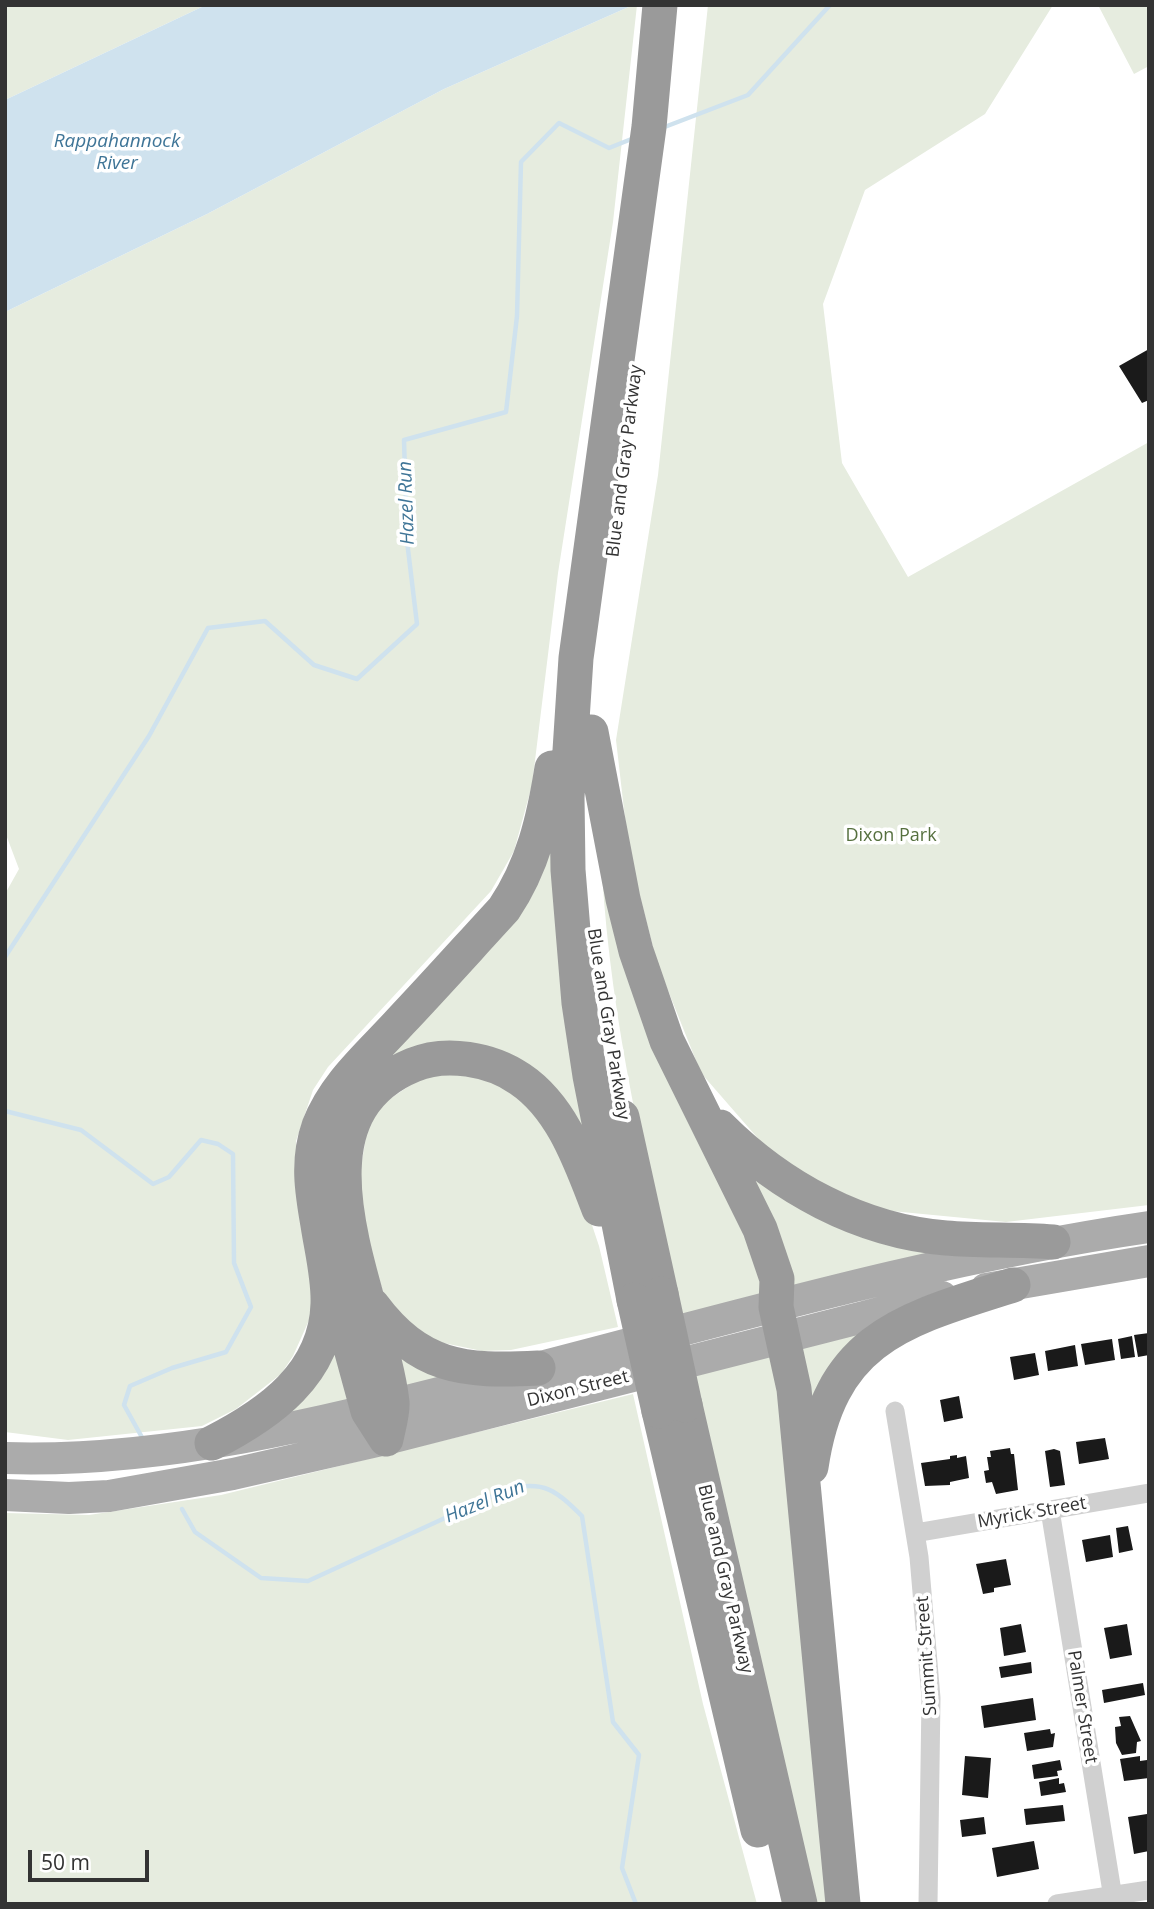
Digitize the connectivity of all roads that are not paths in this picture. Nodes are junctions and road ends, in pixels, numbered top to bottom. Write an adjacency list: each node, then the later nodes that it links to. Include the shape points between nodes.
1 (660, 5): 3 (highway, Blue and Gray Parkway)
2 (683, 5): 3 (highway, Blue and Gray Parkway, via 675,93)
3 (645, 217): 4 (highway, Blue and Gray Parkway); 5 (highway, Blue and Gray Parkway)
4 (583, 606): 9 (highway, via 539,836 517,889 504,909 339,1088 319,1128 310,1182); 12 (highway, Blue and Gray Parkway, via 567,797 573,944 590,1076)
5 (591, 732): 6 (highway, via 636,951 667,1041); 12 (highway, Blue and Gray Parkway, via 590,858 598,978)
6 (701, 1107): 8 (highway, via 773,1173 860,1219 947,1238); 14 (highway, via 760,1229 777,1279)
7 (1149, 1227): 8 (main road, Dixon Street)
8 (1053, 1242): 14 (main road, Dixon Street)
9 (322, 1250): 18 (highway); 19 (highway, via 328,1306 318,1349 305,1373 254,1422)
10 (1149, 1261): 11 (main road, Dixon Street)
11 (1013, 1285): 14 (main road, Dixon Street); 24 (highway, via 903,1323 855,1360 832,1394 818,1431)
12 (647, 1297): 13 (highway, via 550,1108 521,1079 506,1071 442,1058 421,1062 385,1080 358,1112 350,1130 344,1153 344,1195); 16 (highway, Blue and Gray Parkway, bridge)
13 (368, 1299): 15 (highway, via 403,1340 441,1362 475,1368); 18 (highway)
14 (779, 1322): 15 (main road, Dixon Street); 18 (main road, Dixon Street); 24 (highway, via 794,1389)
15 (538, 1368): 18 (main road, Dixon Street)
16 (672, 1408): 28 (highway, Blue and Gray Parkway); 29 (highway, Blue and Gray Parkway)
17 (895, 1411): 25 (street, Summit Street)
18 (382, 1418): 19 (main road, Dixon Street); 22 (main road, Dixon Street, via 233,1474 109,1496)
19 (212, 1443): 20 (main road, Dixon Street, via 81,1459)
20 (5, 1458)
21 (1149, 1493): 23 (street, Myrick Street)
22 (5, 1495)
23 (1050, 1510): 25 (street, Myrick Street); 27 (street, Palmer Street)
24 (807, 1516): 30 (highway)
25 (915, 1533): 31 (street, Summit Street, via 932,1698)
26 (1149, 1890): 27 (street)
27 (1114, 1900): 32 (street)
28 (775, 1904)
29 (800, 1904)
30 (843, 1904)
31 (928, 1904)
32 (1057, 1904)

